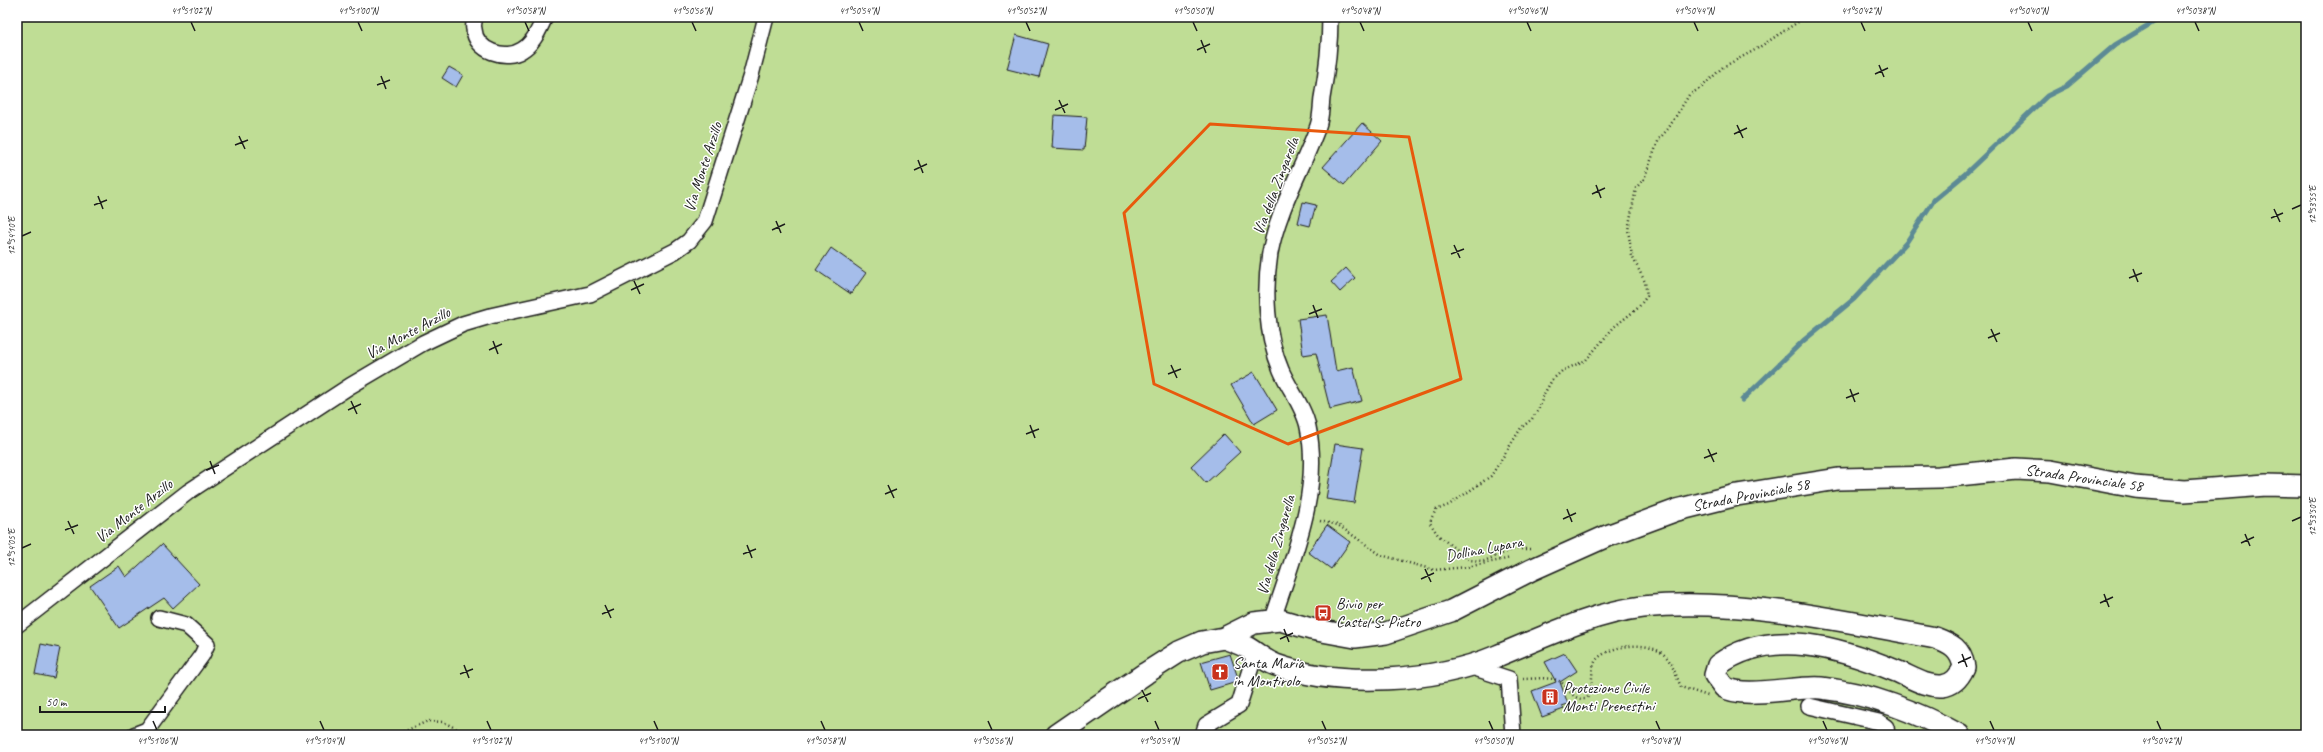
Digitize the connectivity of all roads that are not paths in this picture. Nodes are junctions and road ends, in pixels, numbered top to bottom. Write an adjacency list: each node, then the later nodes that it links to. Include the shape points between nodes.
1 (475, 17): 2 (street, via 473,30 478,41 489,51 510,56 522,51 531,42)
2 (545, 17)
3 (766, 17): 8 (street, Via Monte Arzillo, via 751,75 705,221 689,242 590,294 490,316 463,324 423,342 350,386 188,492)
4 (1330, 17): 7 (street, Via della Zingarella, via 1327,69 1319,124 1281,217 1270,253 1267,296 1272,341 1281,370 1308,425 1311,445 1311,485 1305,518)
5 (2306, 486): 7 (street, Strada Provinciale 58, via 2266,485 2184,491 2144,488 2050,471 2016,469 1939,477 1838,479 1737,495 1677,510 1547,563 1451,611 1386,633 1346,636)
6 (159, 618): 13 (street, via 186,626 207,644 202,655 147,730)
7 (1273, 620): 9 (street, Strada Provinciale 58, via 1254,623)
8 (17, 625)
9 (1224, 638): 10 (street, via 1248,648); 14 (street, Strada Provinciale 58, via 1202,642 1179,652)
10 (1255, 654): 11 (street, via 1268,662 1294,671 1366,679 1415,678); 15 (street, via 1240,705 1206,725)
11 (1469, 666): 16 (street, via 1509,679); 18 (street, via 1547,634 1629,609 1696,604 1778,612 1935,638 1957,649 1964,667 1957,678 1948,684 1930,685 1831,650 1802,644 1763,644 1738,653 1718,665 1715,675 1724,687 1741,692 1810,688 1847,693 1905,710)
12 (1809, 706): 17 (street, via 1879,722 1886,727)
13 (134, 735)
14 (1056, 735)
15 (1203, 735)
16 (1513, 735)
17 (1888, 735)
18 (1959, 735)

